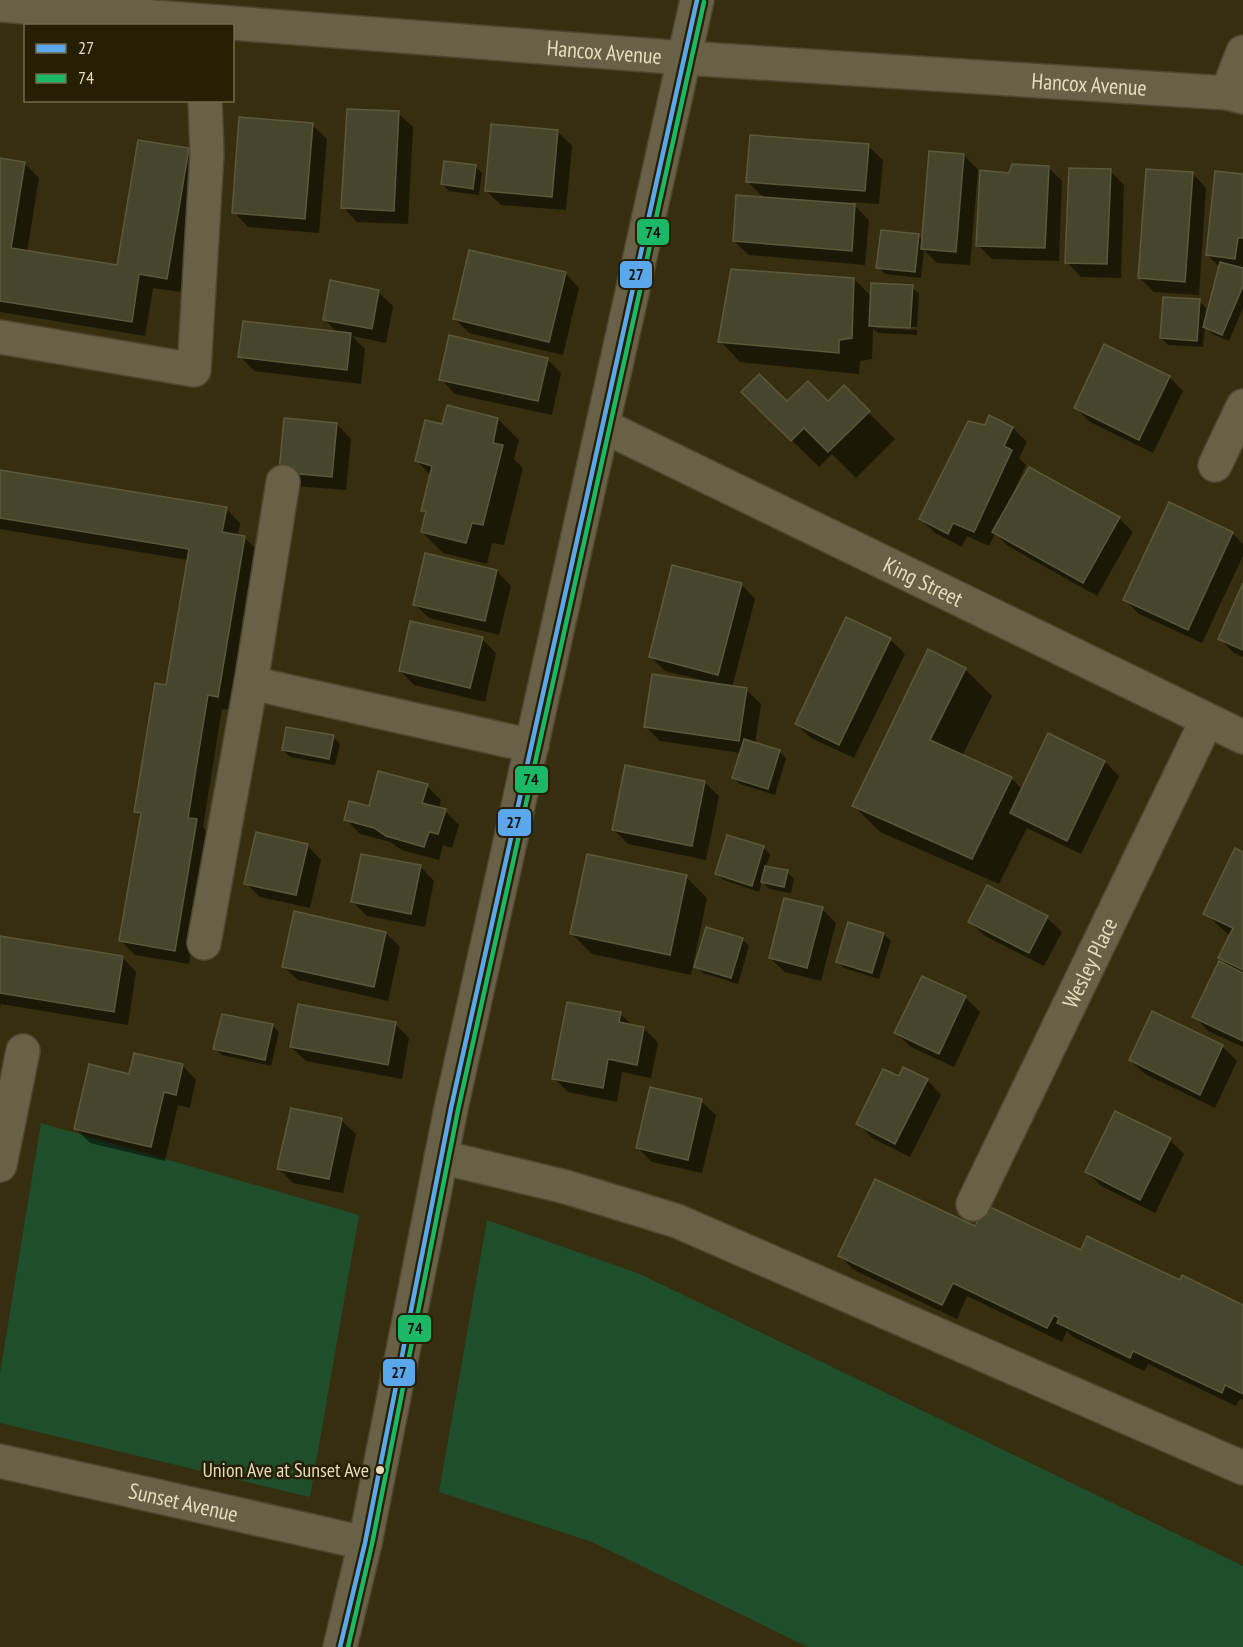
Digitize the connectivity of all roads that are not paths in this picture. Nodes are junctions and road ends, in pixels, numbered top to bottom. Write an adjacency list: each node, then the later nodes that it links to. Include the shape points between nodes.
1 (697, 0): 5 (street)
2 (0, 5): 3 (street, Hancox Avenue)
3 (209, 17): 5 (street, Hancox Avenue)
4 (1243, 52): 6 (street)
5 (684, 58): 6 (street, Hancox Avenue); 10 (street)
6 (1235, 95)
7 (205, 102): 8 (street, via 207,154 194,370)
8 (0, 337)
9 (1243, 406): 11 (street)
10 (603, 426): 14 (street, King Street); 16 (street)
11 (1215, 465)
12 (283, 482): 13 (street)
13 (250, 683): 16 (street); 17 (street)
14 (1207, 720): 15 (street, King Street); 21 (street, Wesley Place)
15 (1243, 737)
16 (532, 746): 19 (street)
17 (204, 943)
18 (23, 1051): 20 (street)
19 (441, 1157): 23 (street, via 566,1187 677,1221); 24 (street)
20 (0, 1165)
21 (973, 1204)
22 (0, 1461): 24 (street, Sunset Avenue)
23 (1243, 1468)
24 (365, 1543): 25 (street)
25 (340, 1647)

